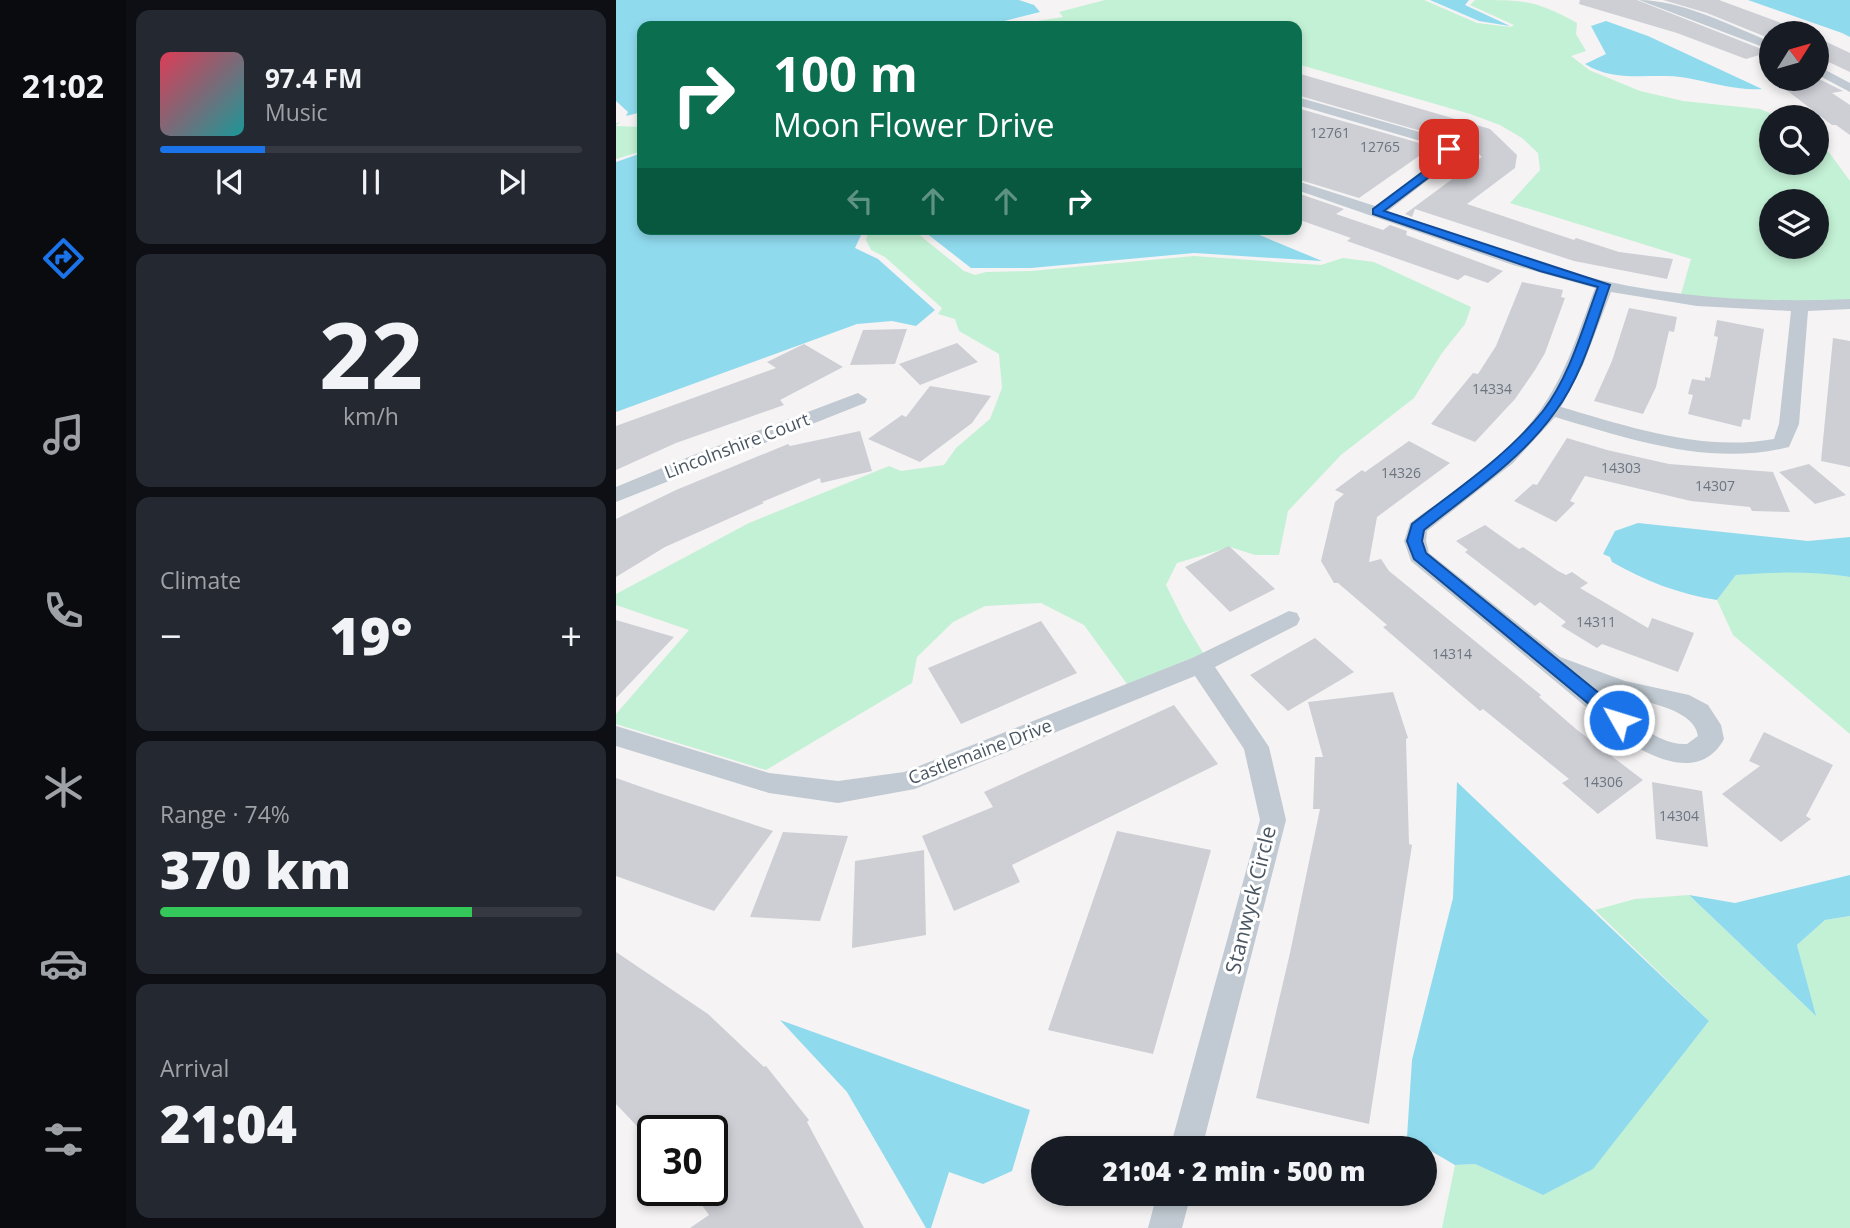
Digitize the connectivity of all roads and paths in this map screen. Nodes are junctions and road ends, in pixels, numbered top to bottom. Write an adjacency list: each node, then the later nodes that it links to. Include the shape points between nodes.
1 (1645, 0): 2 (street)
2 (1759, 41)
3 (1829, 76): 4 (street)
4 (1850, 88)
5 (1302, 102): 7 (street, via 1436,141 1449,149 1449,157)
6 (1302, 188): 7 (street)
7 (1377, 212): 8 (street)
8 (1605, 285): 10 (street, via 1708,302); 12 (street, via 1575,362)
9 (1850, 304): 10 (street)
10 (1800, 307): 12 (street, via 1789,424 1782,443 1758,450 1710,447 1649,438)
11 (858, 399): 13 (street, Lincolnshire Court)
12 (1550, 410): 15 (street, via 1515,450 1417,528 1415,541 1419,555)
13 (616, 495)
14 (1289, 619): 16 (street, Castlemaine Drive)
15 (1550, 663): 15 (street, via 1622,689 1680,702 1699,712 1709,725 1711,739 1699,751 1679,755 1660,749)
16 (1200, 664): 17 (street, Castlemaine Drive, via 906,782 838,792 769,783); 18 (street, Stanwyck Circle, via 1256,747 1273,820)
17 (616, 736)
18 (1189, 1136)
19 (1171, 1206): 20 (street)
20 (1165, 1228)

